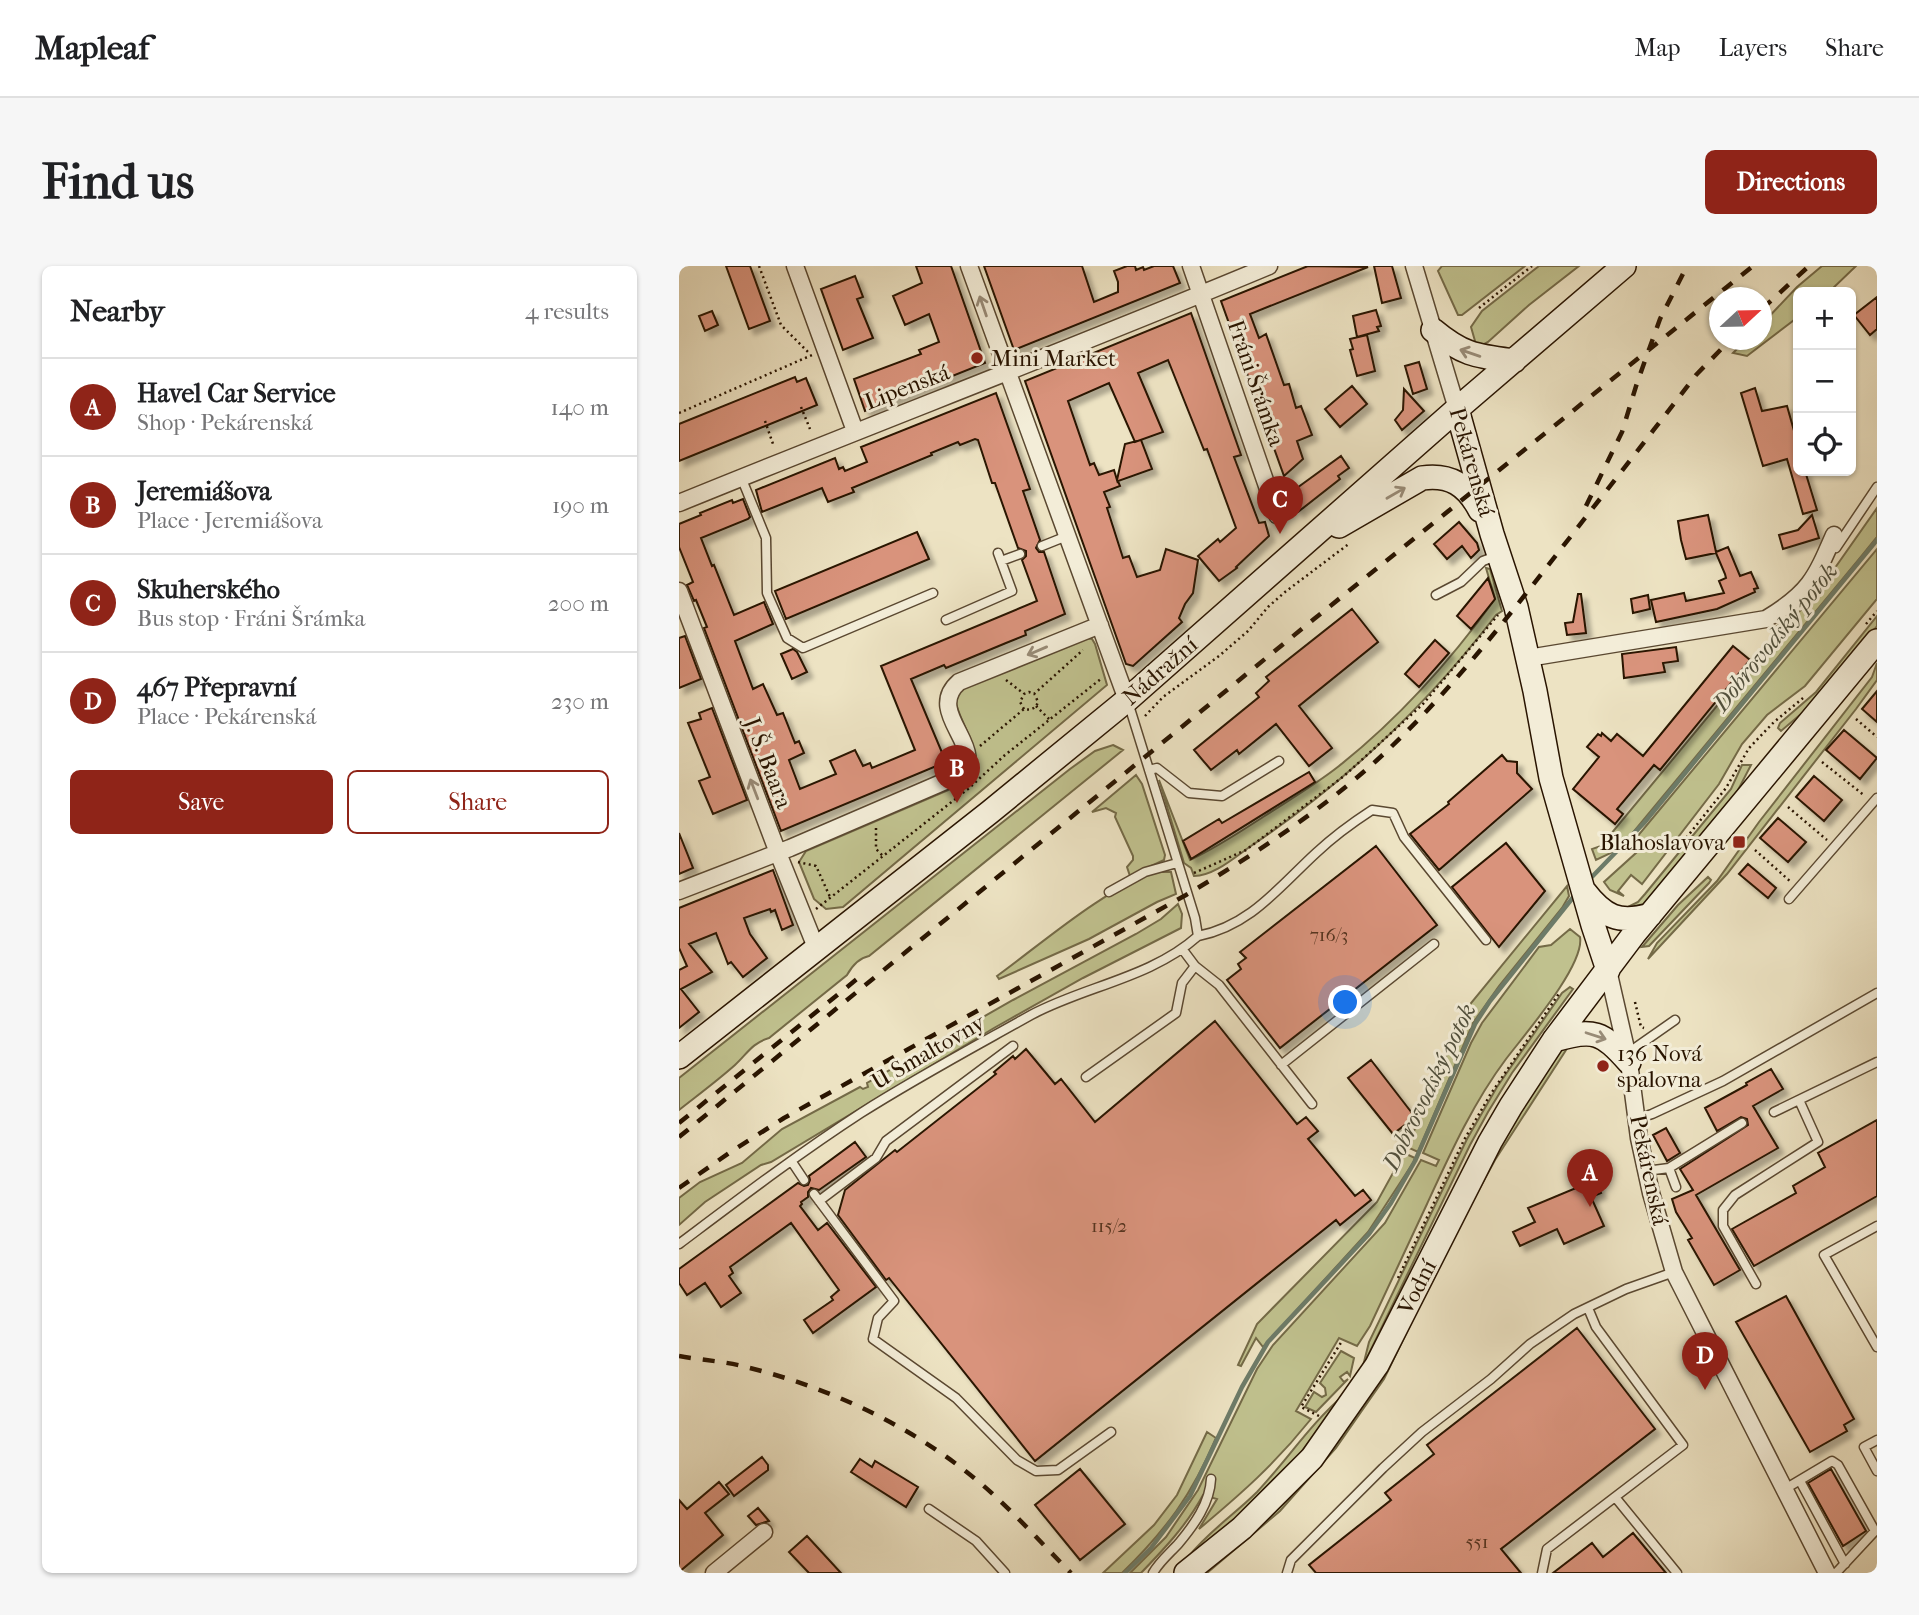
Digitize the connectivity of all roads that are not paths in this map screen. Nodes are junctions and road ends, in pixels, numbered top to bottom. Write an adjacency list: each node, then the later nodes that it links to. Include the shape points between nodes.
1 (795, 266): 12 (street)
2 (969, 266): 10 (street, one-way to 2)
3 (1191, 266): 7 (street, Fráni Šrámka)
4 (1269, 266): 7 (street, Lipenská)
5 (1414, 266): 8 (street, Pekárenská)
6 (1623, 266): 9 (main road, Nádražní)
7 (1202, 294): 10 (street, Lipenská); 16 (street, Fráni Šrámka)
8 (1433, 330): 9 (main road, one-way to 8, via 1469,354); 11 (street, Pekárenská)
9 (1514, 361): 11 (main road, Nádražní)
10 (1007, 373): 12 (street, Lipenská); 18 (street)
11 (1457, 409): 19 (main road, Pekárenská); 21 (main road, Nádražní)
12 (855, 431): 13 (street, Lipenská)
13 (741, 477): 15 (street, Lipenská); 25 (lane, via 766,538 767,593 786,638 803,648)
14 (1877, 487): 23 (lane)
15 (679, 503)
16 (1277, 515)
17 (1834, 535): 23 (street)
18 (1067, 536): 20 (lane); 28 (street)
19 (1495, 545): 21 (main road, one-way to 19, via 1422,478 1437,476 1452,479 1474,498); 26 (lane, via 1461,582); 30 (main road, Pekárenská)
20 (1042, 546)
21 (1295, 552): 31 (main road, Nádražní)
22 (1020, 554): 27 (lane, via 999,557 1012,591)
23 (1816, 576): 30 (street, via 1793,603 1766,619)
24 (679, 591): 35 (street, J. Š. Baara, one-way to 24)
25 (933, 593)
26 (1436, 595)
27 (946, 620)
28 (1102, 632): 31 (street); 35 (street, one-way to 35, via 959,682 947,699 968,753 964,771)
29 (1869, 636): 41 (main road)
30 (1528, 658): 39 (main road, Pekárenská, via 1551,778)
31 (1127, 701): 33 (lane); 45 (main road, Nádražní)
32 (1279, 761): 33 (lane, via 1223,796 1189,793 1157,768)
33 (1149, 769): 36 (lane)
34 (1877, 798): 40 (lane)
35 (778, 853): 37 (street); 45 (street, J. Š. Baara)
36 (1177, 863): 38 (lane, via 1145,872); 42 (lane)
37 (679, 891)
38 (1109, 892)
39 (1587, 895): 41 (main road, via 1605,913 1625,920); 48 (main road, Pekárenská)
40 (1789, 900)
41 (1650, 915): 48 (main road)
42 (1198, 936): 43 (lane, via 1247,918 1339,832 1372,810 1393,813 1404,837); 46 (lane, U Smaltovny)
43 (1486, 940)
44 (1434, 944): 56 (lane)
45 (817, 950): 53 (main road, Nádražní)
46 (1183, 950): 47 (lane); 63 (lane, U Smaltovny, via 1044,1008 871,1107)
47 (1195, 966): 56 (lane, via 1219,985); 57 (lane, via 1182,983 1176,1013)
48 (1608, 970): 51 (main road, Vodní); 54 (street, Pekárenská)
49 (1877, 993): 61 (lane, via 1723,1081)
50 (1675, 1020): 54 (lane, via 1636,1048)
51 (1554, 1040): 54 (main road, one-way to 54, via 1590,1032 1612,1043); 87 (main road, Vodní, via 1490,1142 1377,1365 1313,1458 1242,1528)
52 (1013, 1046): 74 (lane, via 885,1141 876,1158 816,1197 894,1301 878,1318 873,1339 956,1398 1017,1460 1036,1471 1058,1470)
53 (679, 1057)
54 (1629, 1062): 61 (street, Pekárenská)
55 (1877, 1062): 58 (lane)
56 (1281, 1065): 59 (lane)
57 (1086, 1077)
58 (1799, 1100): 60 (lane); 71 (lane, via 1818,1142 1735,1195 1723,1210 1723,1226)
59 (1312, 1104)
60 (1774, 1112)
61 (1637, 1119): 65 (street, Pekárenská)
62 (1742, 1123): 64 (lane)
63 (792, 1162): 66 (lane); 69 (lane, U Smaltovny)
64 (1669, 1168): 65 (lane); 67 (lane)
65 (1646, 1171): 70 (street, Pekárenská)
66 (804, 1180)
67 (1676, 1187)
68 (1877, 1226): 73 (lane, via 1825,1255)
69 (679, 1244)
70 (1674, 1272): 72 (lane); 79 (street, Pekárenská)
71 (1756, 1284)
72 (1588, 1308): 80 (lane, via 1596,1328 1683,1445); 88 (lane, via 1530,1344 1422,1432 1291,1560)
73 (1877, 1347)
74 (1111, 1432)
75 (1877, 1440): 76 (lane, via 1864,1447)
76 (1877, 1471)
77 (1211, 1479): 86 (lane, via 1206,1504)
78 (1800, 1481): 79 (lane); 83 (lane); 83 (lane, via 1832,1461 1875,1531)
79 (1785, 1489): 91 (street, Pekárenská)
80 (1615, 1497): 89 (lane, via 1547,1549); 90 (lane)
81 (929, 1509): 85 (lane, via 977,1541)
82 (764, 1532): 84 (street)
83 (1845, 1564): 92 (lane)
84 (714, 1573)
85 (1005, 1573)
86 (1153, 1573)
87 (1186, 1573)
88 (1287, 1573)
89 (1542, 1573)
90 (1677, 1573)
91 (1827, 1573)
92 (1836, 1573)

